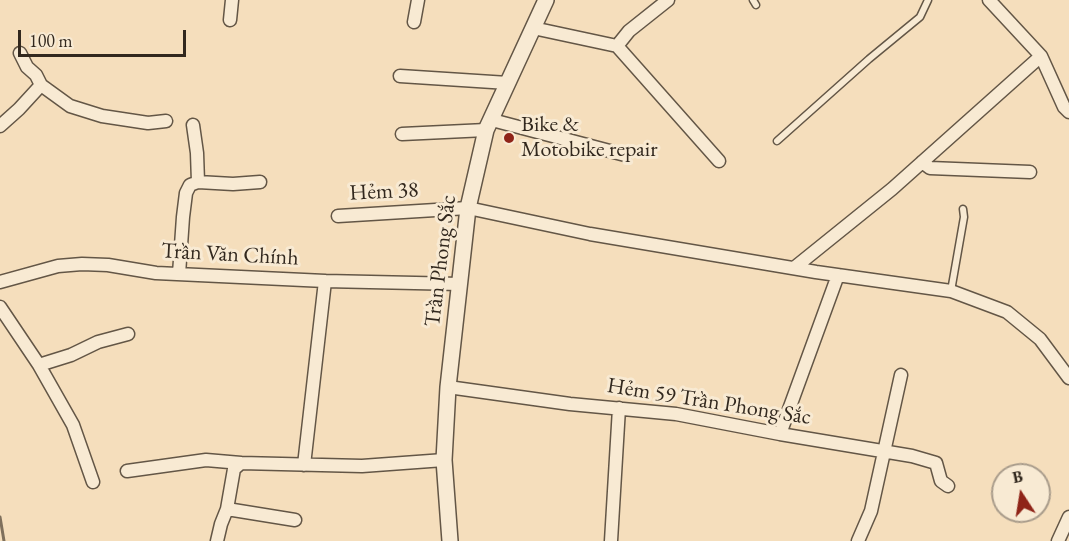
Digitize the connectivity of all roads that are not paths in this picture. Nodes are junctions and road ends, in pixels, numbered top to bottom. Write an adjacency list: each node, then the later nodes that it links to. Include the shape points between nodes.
1 (232, 0): 7 (street)
2 (418, 0): 8 (street)
3 (546, 0): 9 (street, Trần Phong Sắc)
4 (668, 0): 10 (street)
5 (928, 0): 22 (lane, via 921,17)
6 (989, 0): 12 (street)
7 (230, 20)
8 (414, 22)
9 (533, 28): 10 (street); 14 (street, Trần Phong Sắc)
10 (616, 46): 24 (street)
11 (20, 53): 15 (street)
12 (1041, 56): 16 (street); 25 (street)
13 (400, 76): 14 (street)
14 (508, 83): 19 (street, Trần Phong Sắc)
15 (41, 85): 17 (street, via 70,106 102,116); 20 (street)
16 (1069, 112)
17 (166, 122)
18 (193, 125): 27 (street)
19 (489, 125): 21 (street); 23 (street); 29 (street, Trần Phong Sắc)
20 (0, 126)
21 (402, 134)
22 (777, 141)
23 (625, 155)
24 (718, 161)
25 (922, 162): 26 (street, via 930,168); 32 (street)
26 (1030, 172)
27 (198, 182): 28 (street); 33 (street, via 190,185 186,193)
28 (260, 182)
29 (468, 208): 31 (street, Hẻm 38); 32 (street, Hẻm 38, via 590,234); 37 (street, Trần Phong Sắc)
30 (963, 209): 38 (lane)
31 (338, 216)
32 (794, 268): 34 (street, Hẻm 38)
33 (179, 274): 35 (street, Trần Văn Chính); 36 (street, Trần Văn Chính, via 82,264 58,266)
34 (838, 275): 38 (street, Hẻm 38); 46 (street)
35 (325, 281): 37 (street, Trần Văn Chính); 50 (street)
36 (0, 282)
37 (460, 284): 44 (street, Trần Phong Sắc)
38 (951, 291): 43 (street, Hẻm 38, via 1007,312 1040,339)
39 (0, 307): 41 (street)
40 (128, 333): 41 (street)
41 (39, 365): 52 (street, via 73,425)
42 (901, 375): 47 (street)
43 (1068, 376)
44 (448, 387): 45 (street, Hẻm 59 Trần Phong Sắc); 48 (street, Trần Phong Sắc)
45 (619, 408): 46 (street, Hẻm 59 Trần Phong Sắc, via 676,414); 59 (street)
46 (780, 434): 47 (street, Hẻm 59 Trần Phong Sắc)
47 (884, 451): 53 (street, Hẻm 59 Trần Phong Sắc, via 936,463 941,481); 60 (street, via 871,511)
48 (444, 460): 50 (street, via 362,466); 58 (street, Trần Phong Sắc)
49 (241, 463): 50 (street); 51 (street, via 206,460); 54 (street, via 234,469)
50 (304, 465)
51 (128, 471)
52 (93, 482)
53 (948, 486)
54 (227, 509): 56 (street); 57 (street)
55 (1069, 517): 61 (street)
56 (295, 520)
57 (217, 541)
58 (450, 541)
59 (611, 541)
60 (858, 541)
61 (1058, 541)

